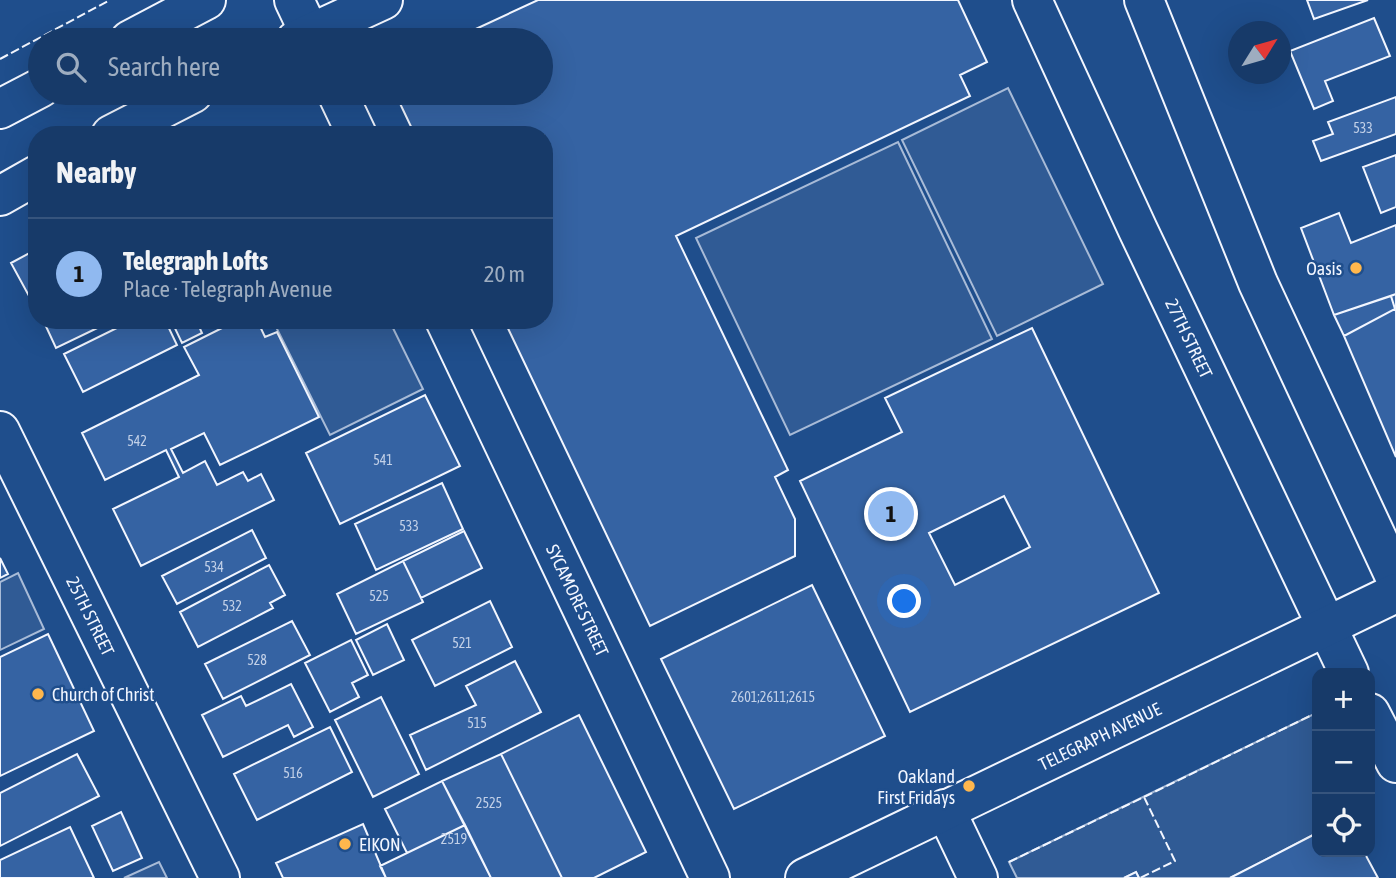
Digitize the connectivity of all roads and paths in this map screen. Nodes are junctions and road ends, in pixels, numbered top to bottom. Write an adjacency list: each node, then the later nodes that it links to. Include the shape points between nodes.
1 (206, 0): 5 (street)
2 (383, 0): 6 (street)
3 (1032, 0): 19 (street, 27TH STREET)
4 (1144, 0): 17 (street, via 1258,283)
5 (153, 28)
6 (303, 28)
7 (28, 94): 10 (street)
8 (169, 105): 11 (street)
9 (343, 105): 12 (street)
10 (0, 109)
11 (128, 126)
12 (353, 126)
13 (28, 180): 14 (street)
14 (0, 195)
15 (449, 329): 25 (street, SYCAMORE STREET)
16 (0, 431): 24 (street, 25TH STREET)
17 (1396, 579)
18 (1396, 593): 19 (street, TELEGRAPH AVENUE)
19 (1325, 626): 20 (street, 27TH STREET); 23 (street, TELEGRAPH AVENUE)
20 (1346, 668)
21 (1375, 723): 22 (street)
22 (1396, 763)
23 (945, 808): 26 (street, TELEGRAPH AVENUE); 27 (street)
24 (220, 878)
25 (710, 878)
26 (805, 878)
27 (978, 878)

